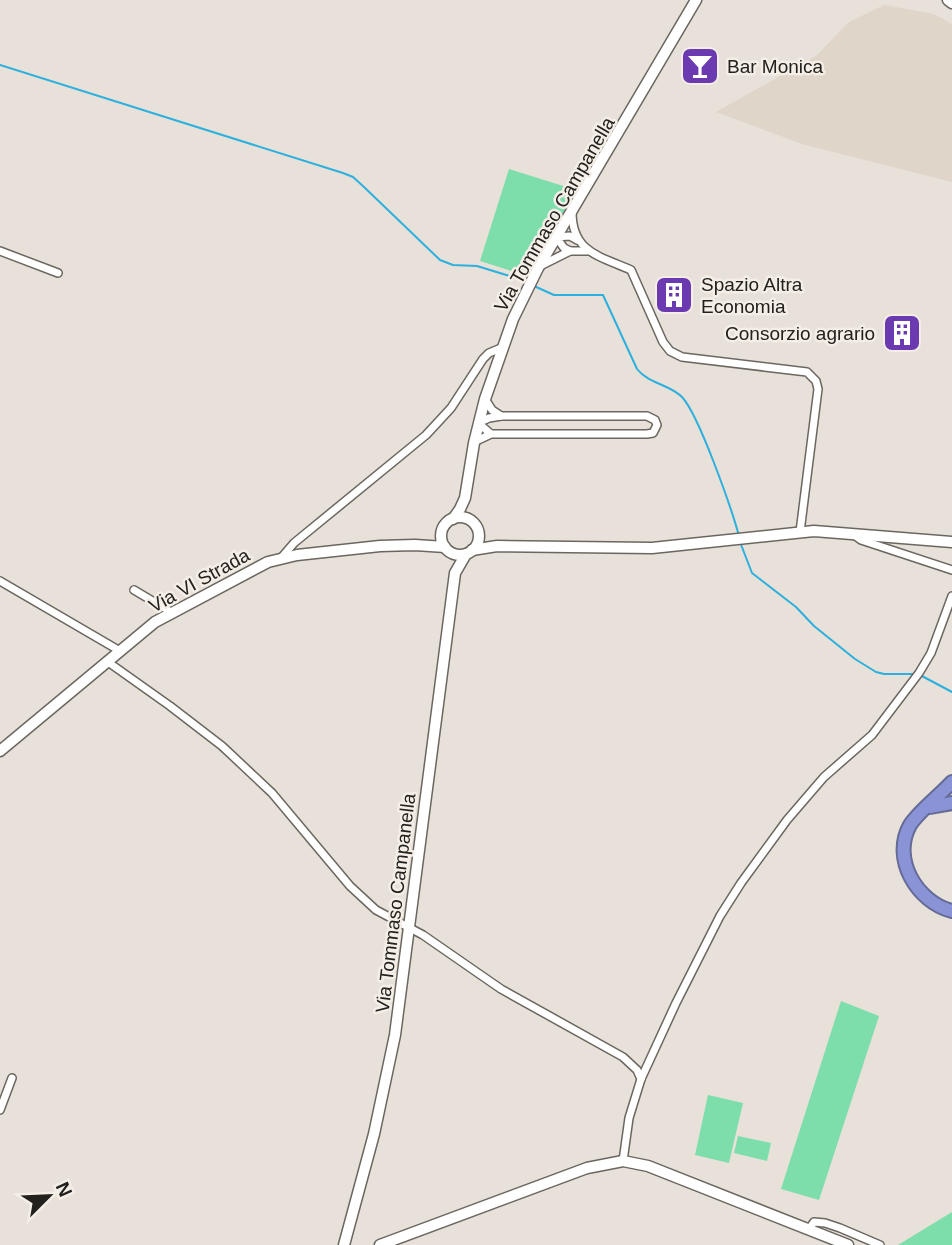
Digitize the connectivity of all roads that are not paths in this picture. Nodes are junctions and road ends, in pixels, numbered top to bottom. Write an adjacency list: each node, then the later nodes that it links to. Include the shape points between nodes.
1 (696, 0): 2 (main road, Via Tommaso Campanella)
2 (572, 211): 3 (main road, Via Tommaso Campanella); 4 (street)
3 (556, 237): 4 (street); 6 (street); 9 (main road, Via Tommaso Campanella)
4 (577, 240): 7 (street)
5 (0, 251): 8 (street)
6 (570, 251): 7 (street); 9 (street)
7 (588, 251): 23 (street, via 631,270 670,351 682,357 807,372 816,381)
8 (58, 273)
9 (536, 273): 10 (main road, Via Tommaso Campanella)
10 (501, 348): 11 (main road, Via Tommaso Campanella); 30 (street, via 483,359 451,408 426,435)
11 (485, 399): 12 (street); 14 (main road, Via Tommaso Campanella)
12 (501, 416): 13 (street); 14 (street)
13 (575, 416): 16 (street); 16 (street, via 647,416 657,425 647,434)
14 (478, 423): 15 (street); 17 (main road, Via Tommaso Campanella)
15 (491, 434): 16 (street); 17 (street)
16 (575, 434)
17 (474, 443): 18 (main road, Via Tommaso Campanella)
18 (465, 498): 19 (main road, Via Tommaso Campanella); 20 (main road, Via Tommaso Campanella)
19 (453, 519): 20 (main road); 21 (main road)
20 (472, 522): 22 (main road)
21 (443, 529): 26 (main road, Via VI Strada); 28 (main road, via 441,538)
22 (478, 532): 27 (main road); 29 (main road, via 477,545)
23 (800, 532): 24 (main road); 27 (main road, via 652,548)
24 (851, 533): 25 (main road); 31 (street)
25 (952, 542)
26 (415, 545): 28 (main road, Via VI Strada); 30 (main road, Via VI Strada)
27 (497, 546): 29 (main road)
28 (447, 549): 29 (main road, via 457,555); 32 (main road, Via Tommaso Campanella)
29 (469, 552): 32 (main road, Via Tommaso Campanella)
30 (282, 557): 36 (main road, Via VI Strada)
31 (952, 570)
32 (455, 573): 44 (main road, Via Tommaso Campanella)
33 (0, 581): 37 (street)
34 (134, 590): 36 (street)
35 (952, 596): 46 (street, via 918,675 878,727 824,777 787,820 741,883 720,916)
36 (171, 611): 37 (main road, Via VI Strada)
37 (120, 651): 38 (main road, Via VI Strada)
38 (108, 662): 39 (main road, Via VI Strada); 44 (street, via 222,746 272,793 350,886 376,910)
39 (0, 751)
40 (952, 782): 42 (highway)
41 (952, 803): 42 (highway)
42 (926, 809): 43 (highway, via 906,834 905,862 920,892)
43 (952, 911)
44 (410, 929): 46 (street, via 501,989 623,1057); 50 (main road, Via Tommaso Campanella, via 386,1080)
45 (12, 1078): 47 (street)
46 (640, 1079): 48 (street)
47 (0, 1110)
48 (624, 1161): 49 (main road); 53 (main road, via 587,1168)
49 (809, 1229): 54 (main road); 55 (street, via 814,1222 825,1223)
50 (347, 1233): 51 (main road, Via Tommaso Campanella); 52 (main road)
51 (344, 1245)
52 (351, 1245)
53 (380, 1245)
54 (848, 1245)
55 (880, 1245)

